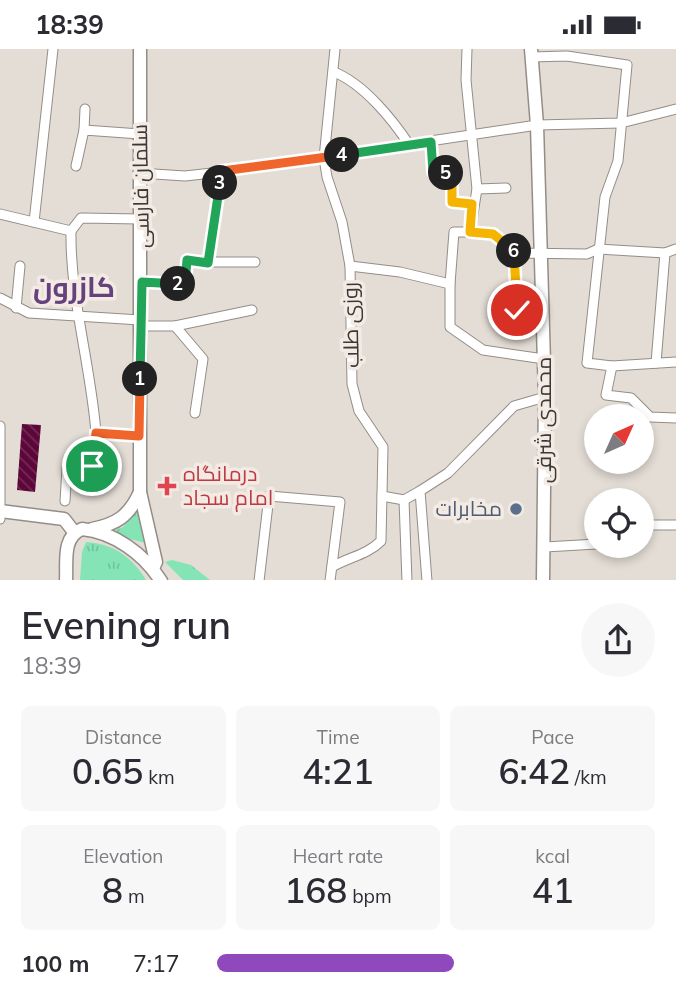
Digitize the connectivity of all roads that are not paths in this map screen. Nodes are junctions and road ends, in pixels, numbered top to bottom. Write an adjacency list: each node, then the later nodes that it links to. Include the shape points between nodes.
1 (53, 49): 25 (street)
2 (140, 49): 12 (main road, سلمان فارسی)
3 (335, 49): 6 (street, روزی طلب)
4 (467, 49): 13 (street)
5 (531, 53): 9 (street, via 627,65); 10 (main road, محمدی شرقی)
6 (334, 72): 15 (street, via 349,78); 16 (street, روزی طلب)
7 (85, 109): 11 (street)
8 (676, 109): 9 (street)
9 (621, 123): 10 (street); 28 (street, via 618,161 605,197)
10 (537, 125): 13 (street); 30 (main road, محمدی شرقی)
11 (84, 130): 12 (street); 17 (street)
12 (140, 134): 19 (main road, سلمان فارسی)
13 (472, 134): 14 (street); 21 (street)
14 (431, 142): 15 (street); 22 (street, via 433,172 452,174 452,202)
15 (410, 146): 16 (street)
16 (324, 158): 18 (street); 36 (street, روزی طلب)
17 (76, 166)
18 (222, 171): 19 (street, via 185,176); 34 (street)
19 (139, 173): 24 (main road, سلمان فارسی)
20 (506, 188): 21 (street)
21 (477, 189): 22 (street)
22 (472, 204): 27 (street)
23 (0, 214): 25 (street)
24 (140, 219): 26 (street, via 81,218); 37 (main road, سلمان فارسی)
25 (34, 222): 26 (street)
26 (71, 231): 43 (street)
27 (470, 232): 31 (street, via 493,234); 38 (street, via 454,232)
28 (598, 249): 30 (street, via 587,254); 32 (street); 49 (street, via 587,363)
29 (676, 249): 32 (street)
30 (540, 252): 31 (street); 42 (main road, محمدی شرقی)
31 (516, 253): 42 (street, via 517,310)
32 (665, 253): 48 (street)
33 (255, 262): 34 (street)
34 (208, 263): 37 (street, via 187,260 185,284)
35 (20, 266): 40 (street)
36 (350, 266): 38 (street); 58 (street, روزی طلب, via 352,384 359,411 383,447)
37 (142, 282): 44 (main road, سلمان فارسی)
38 (450, 284): 46 (street, via 450,327 483,350)
39 (0, 298): 40 (street)
40 (16, 308): 43 (street)
41 (251, 310): 45 (street)
42 (542, 310): 46 (main road, محمدی شرقی)
43 (80, 317): 44 (street); 54 (street)
44 (140, 323): 45 (street); 55 (main road, سلمان فارسی)
45 (175, 326): 51 (street, via 203,359)
46 (544, 359): 50 (main road, محمدی شرقی)
47 (676, 362): 48 (street)
48 (656, 363): 49 (street)
49 (612, 366): 52 (street, via 607,395 631,398 650,417)
50 (545, 397): 56 (street, via 514,406 448,473); 68 (main road, محمدی شرقی)
51 (195, 413)
52 (676, 418)
53 (0, 426): 61 (street)
54 (96, 433): 55 (street); 60 (street, via 92,466 67,468)
55 (139, 436): 57 (main road, سلمان فارسی)
56 (420, 491): 59 (street); 75 (street)
57 (140, 492): 65 (main road, via 131,511 114,524); 70 (main road, سلمان فارسی)
58 (382, 496): 59 (street); 69 (street, روزی طلب, via 381,541 370,552)
59 (404, 500): 74 (street)
60 (65, 501)
61 (0, 511): 62 (street); 66 (main road, via 64,519)
62 (0, 519)
63 (654, 525): 64 (street)
64 (676, 525)
65 (91, 530): 66 (main road); 70 (main road, via 130,547)
66 (74, 532): 71 (main road, via 68,542)
67 (584, 545): 68 (street)
68 (545, 547): 76 (main road, محمدی شرقی)
69 (332, 567): 72 (street, via 340,502 269,496); 73 (street)
70 (160, 577)
71 (66, 580)
72 (259, 580)
73 (330, 580)
74 (407, 580)
75 (427, 580)
76 (543, 580)

